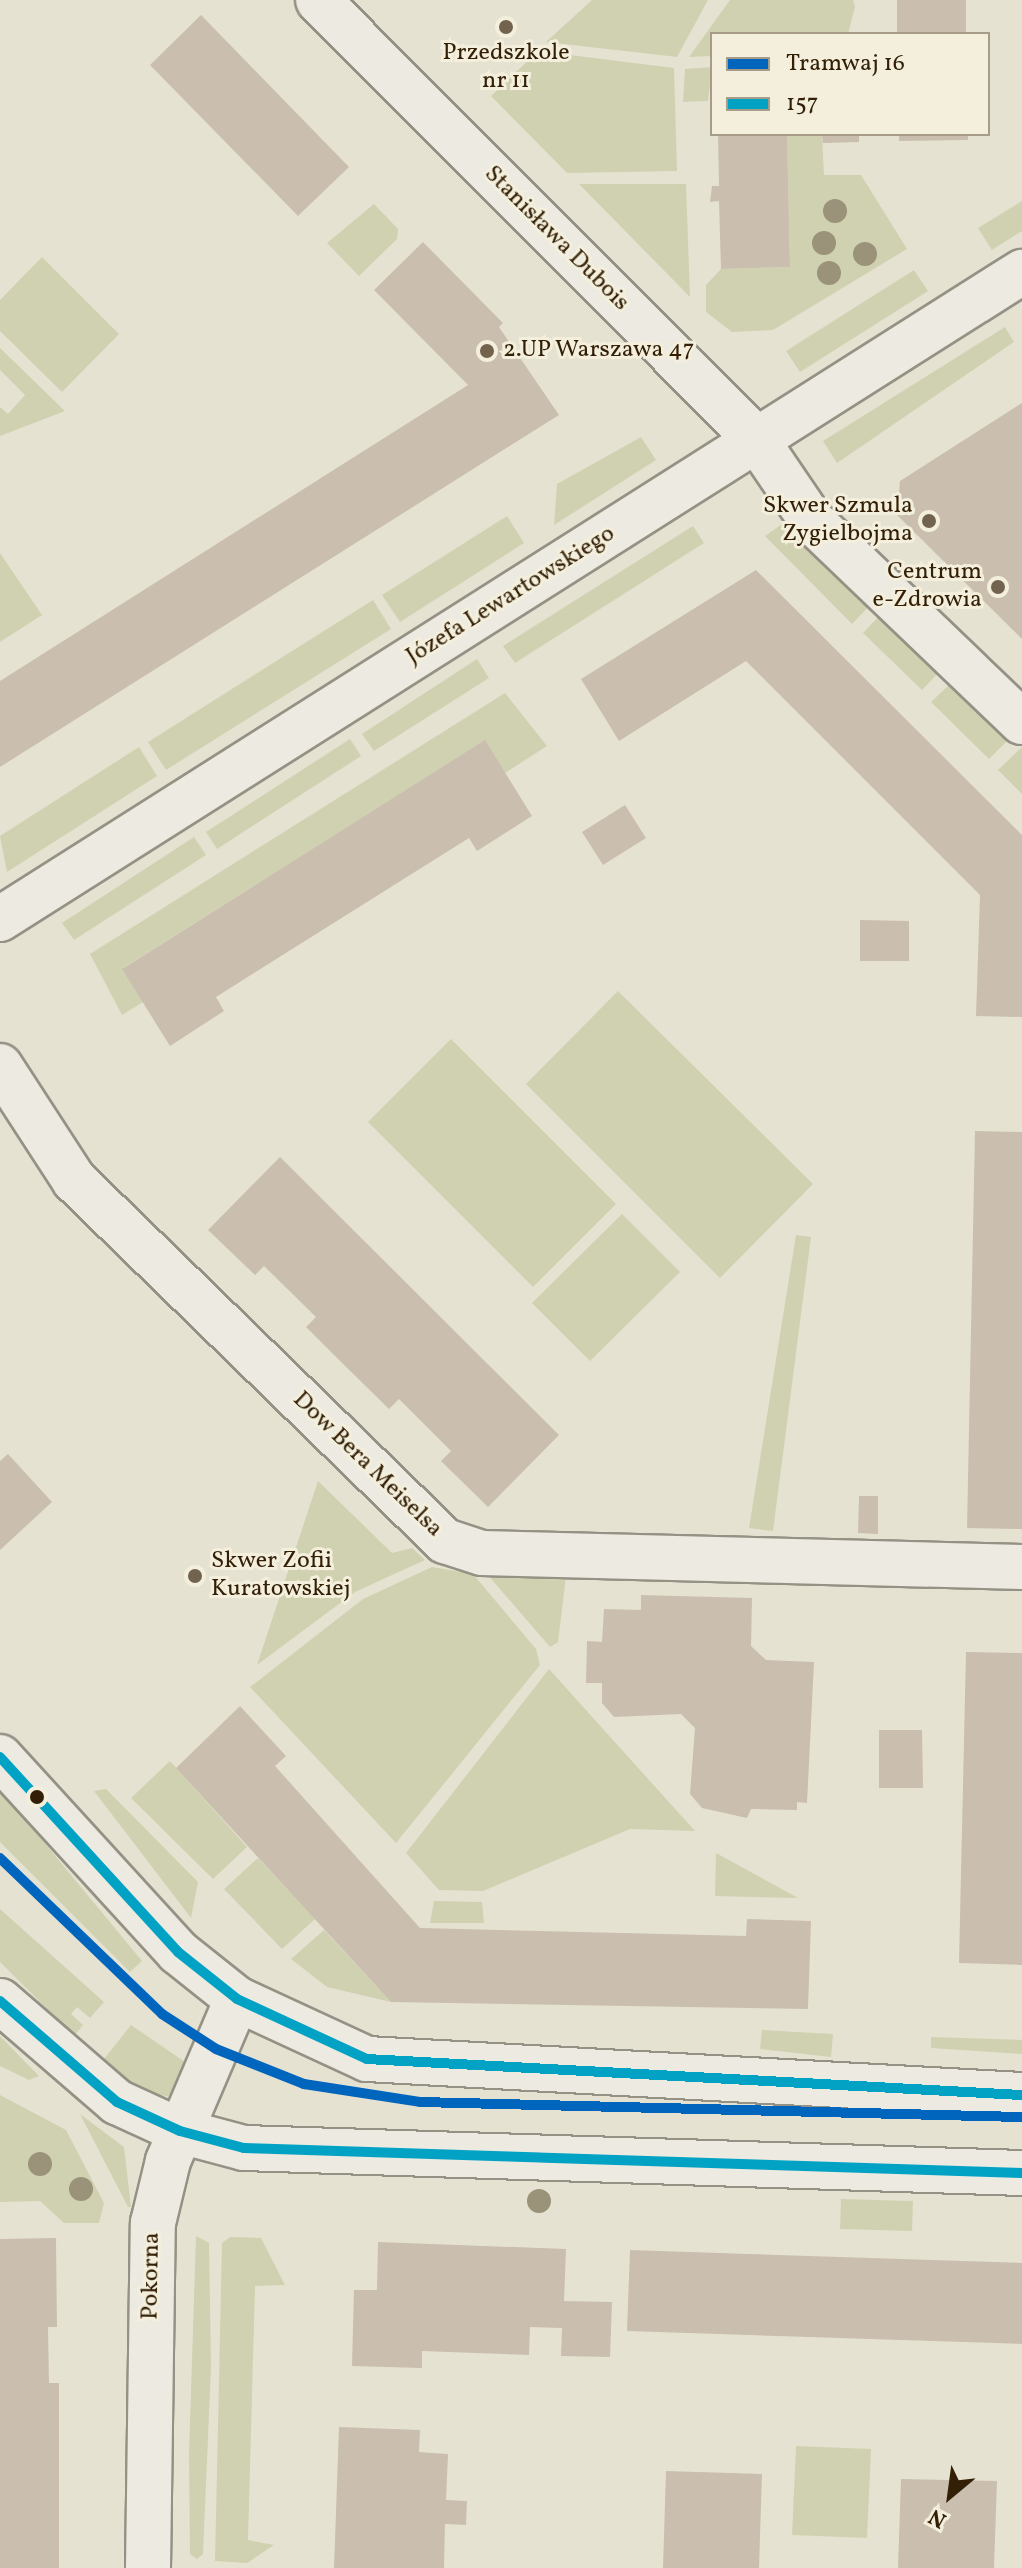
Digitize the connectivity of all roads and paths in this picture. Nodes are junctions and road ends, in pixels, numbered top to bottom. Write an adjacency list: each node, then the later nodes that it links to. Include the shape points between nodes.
1 (318, 0): 3 (street, Stanisława Dubois)
2 (1022, 272): 3 (street, Józefa Lewartowskiego)
3 (756, 439): 4 (street, Stanisława Dubois, via 811,520); 5 (street, Józefa Lewartowskiego)
4 (1022, 722)
5 (2, 913)
6 (0, 1066): 7 (street, Dow Bera Meiselsa, via 74,1180 445,1541 482,1553)
7 (1022, 1567)
8 (0, 1757): 9 (street, via 178,1952)
9 (237, 1999): 11 (street, via 367,2059); 12 (street, Pokorna)
10 (0, 2001): 12 (street, via 85,2082)
11 (1022, 2095)
12 (180, 2131): 13 (street, via 244,2148); 14 (street, Pokorna, via 153,2223)
13 (1022, 2173)
14 (148, 2568)

